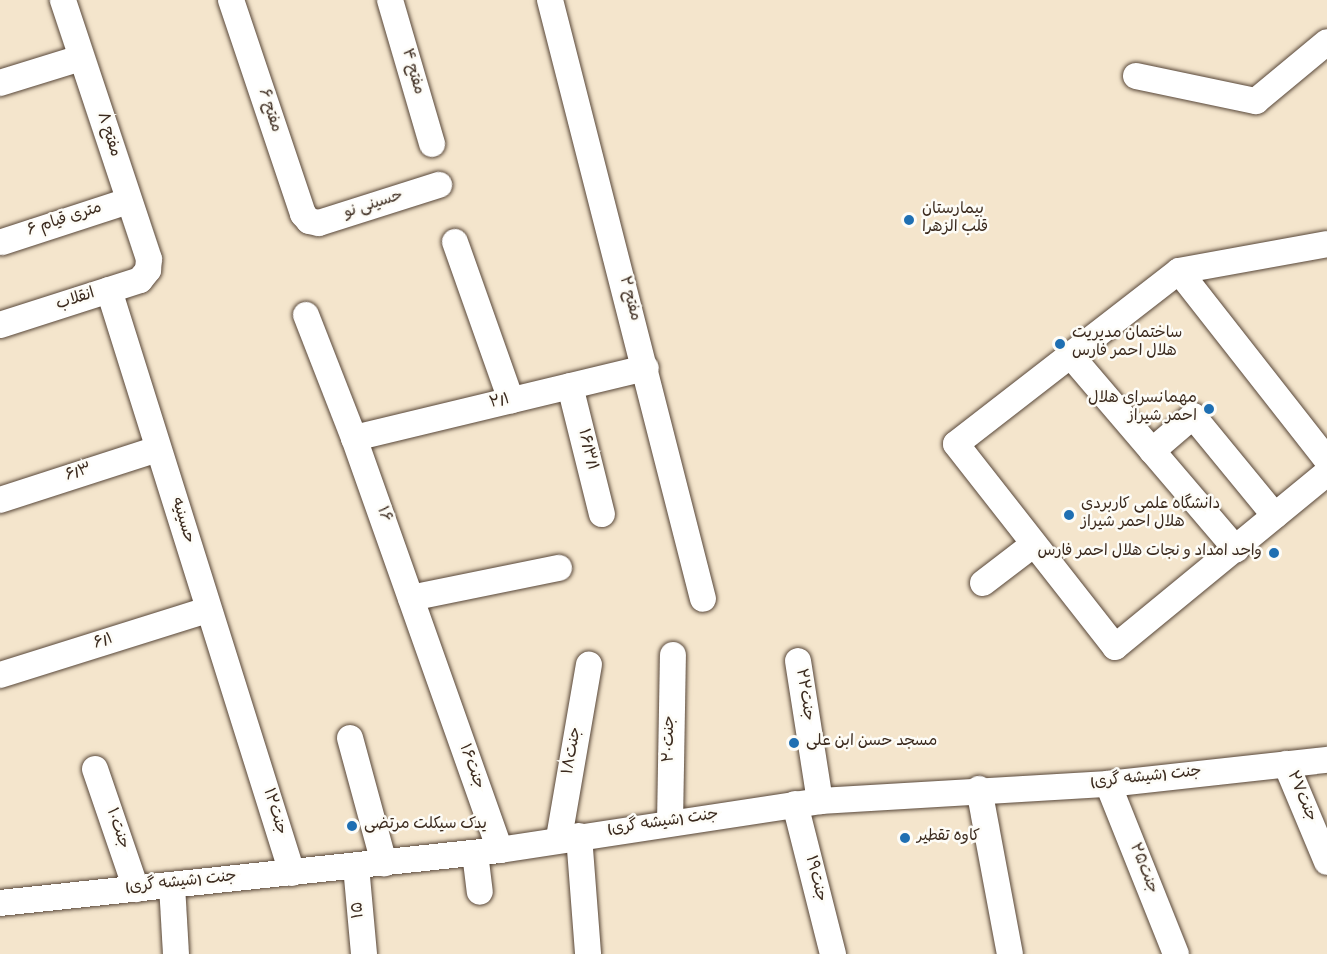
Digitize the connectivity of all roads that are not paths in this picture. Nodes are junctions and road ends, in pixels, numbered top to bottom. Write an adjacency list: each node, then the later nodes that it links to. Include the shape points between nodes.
1 (63, 0): 6 (street, مفتح ۸)
2 (231, 0): 12 (street, مفتح ۶, via 303,214)
3 (390, 0): 9 (street, مفتح ۴)
4 (550, 0): 22 (street, مفتح ۲)
5 (1327, 42): 7 (street, via 1256,101)
6 (81, 58): 8 (street); 11 (street, مفتح ۸)
7 (1136, 76)
8 (0, 83)
9 (432, 144)
10 (439, 185): 12 (street, حسینی نو, via 319,223)
11 (129, 201): 13 (street, ۶ متری قیام); 16 (street, مفتح ۸, via 149,259)
12 (309, 221)
13 (2, 242)
14 (455, 242): 24 (street)
15 (1327, 244): 17 (street)
16 (148, 270): 18 (street, انقلاب, via 140,280)
17 (1179, 271): 21 (street); 28 (street)
18 (109, 290): 20 (street, انقلاب); 26 (street, حسینیه)
19 (306, 315): 25 (street, ۱۶)
20 (0, 326)
21 (1072, 357): 27 (street); 33 (street, via 956,444)
22 (646, 368): 23 (street, ۲/۱); 38 (street, مفتح ۲)
23 (570, 386): 24 (street, ۲/۱); 31 (street, ۱۶/۳/۱)
24 (511, 400): 25 (street, ۲/۱)
25 (354, 438): 37 (street, ۱۶)
26 (159, 449): 30 (street, ۶/۳); 39 (street, حسینیه)
27 (1152, 451): 32 (street, via 1193,416); 34 (street)
28 (1327, 460)
29 (1327, 473): 32 (street)
30 (0, 500)
31 (602, 514)
32 (1275, 516): 34 (street)
33 (1034, 544): 34 (street, via 1115,647); 36 (street)
34 (1236, 549)
35 (559, 568): 37 (street)
36 (983, 583)
37 (411, 598): 44 (street, ۱۶)
38 (703, 599)
39 (208, 610): 43 (street, ۶/۱); 46 (street, حسینیه)
40 (673, 655): 53 (street, جنت۲۰)
41 (798, 661): 52 (street, جنت۲۲)
42 (589, 665): 54 (street, جنت۱۸)
43 (0, 675)
44 (453, 717): 55 (street, جنت۱۶)
45 (350, 738): 57 (street)
46 (254, 751): 60 (street, جنت۱۲)
47 (1327, 760): 48 (street, جنت (شیشه گری))
48 (1286, 764): 50 (street, جنت (شیشه گری)); 58 (street, جنت۲۷)
49 (95, 769): 62 (street, جنت۱۰)
50 (1108, 784): 51 (street, جنت (شیشه گری)); 70 (street, جنت۲۵)
51 (979, 789): 52 (street, جنت (شیشه گری)); 69 (street)
52 (808, 802): 53 (street, جنت (شیشه گری)); 68 (street, جنت۱۹)
53 (670, 823): 54 (street, جنت (شیشه گری))
54 (569, 837): 55 (street, جنت (شیشه گری)); 67 (street)
55 (500, 850): 56 (street, جنت (شیشه گری))
56 (475, 853): 57 (street, جنت (شیشه گری)); 63 (street)
57 (384, 862): 59 (street, جنت (شیشه گری))
58 (1327, 862)
59 (356, 866): 60 (street, جنت (شیشه گری)); 66 (street, ۱۵)
60 (292, 873): 61 (street, جنت (شیشه گری))
61 (172, 885): 62 (street, جنت (شیشه گری)); 65 (street)
62 (136, 889): 64 (street, جنت (شیشه گری))
63 (480, 892)
64 (0, 903)
65 (176, 954)
66 (364, 954)
67 (588, 954)
68 (833, 954)
69 (1010, 954)
70 (1176, 954)

